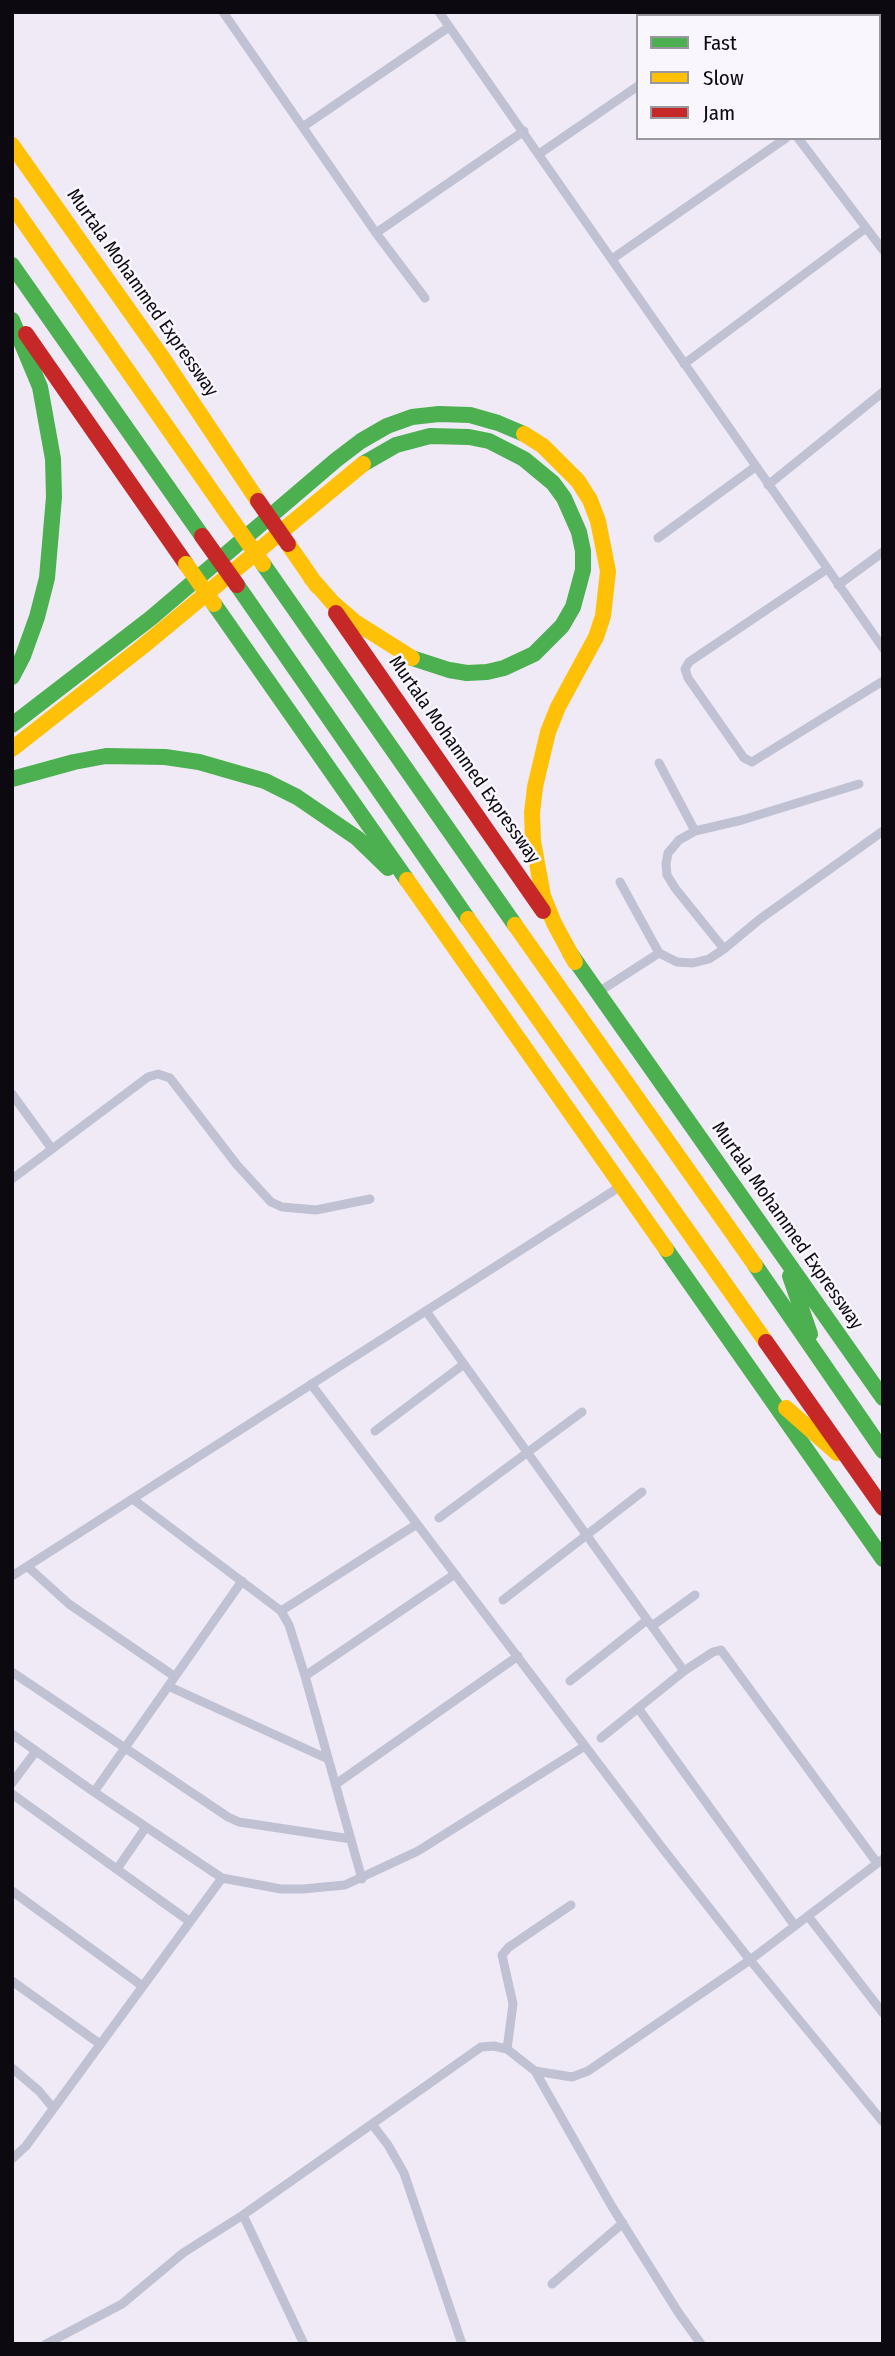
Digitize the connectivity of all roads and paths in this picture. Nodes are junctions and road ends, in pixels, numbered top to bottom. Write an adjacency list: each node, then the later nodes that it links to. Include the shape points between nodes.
1 (439, 12): 3 (street)
2 (224, 13): 5 (street)
3 (449, 27): 5 (street); 6 (street)
4 (636, 87): 10 (street)
5 (304, 126): 14 (street)
6 (524, 131): 10 (street); 14 (street)
7 (783, 140): 17 (street)
8 (800, 140): 12 (street)
9 (12, 145): 28 (highway, Murtala Mohammed Expressway, bridge)
10 (539, 154): 17 (street)
11 (12, 205): 53 (highway, bridge)
12 (866, 228): 15 (street); 21 (street)
13 (883, 232): 15 (street)
14 (376, 233): 19 (street)
15 (874, 239): 16 (street)
16 (883, 250)
17 (612, 259): 21 (street)
18 (12, 265): 62 (highway, bridge)
19 (425, 298)
20 (12, 318): 31 (highway, via 40,387 53,459 54,497 47,578 37,617); 41 (highway, bridge)
21 (684, 364): 23 (street)
22 (883, 392): 24 (street)
23 (755, 467): 24 (street); 25 (street)
24 (768, 485): 27 (street)
25 (658, 538)
26 (883, 552): 29 (street)
27 (827, 569): 29 (street); 32 (street, via 690,662 685,668 688,678 751,762)
28 (311, 578): 34 (highway, via 355,622 407,656 449,670 487,672 534,654 562,626 579,589 583,551 573,513 553,482 524,458 469,437 414,439 396,445 360,466); 44 (highway, Murtala Mohammed Expressway)
29 (838, 585): 30 (street)
30 (883, 648)
31 (12, 677)
32 (883, 681)
33 (12, 725): 44 (highway, via 150,618 336,460 387,426 412,417 460,415 521,432 543,446 590,500 608,570 603,616 548,732 532,813 544,896)
34 (12, 749)
35 (659, 763): 38 (street)
36 (12, 779): 41 (highway, via 106,756 165,757 236,771 328,816 357,838)
37 (859, 783): 38 (street)
38 (695, 831): 42 (street, via 668,853 667,875)
39 (883, 831): 42 (street)
40 (620, 881): 43 (street)
41 (422, 904): 49 (highway)
42 (724, 949): 43 (street, via 693,963 677,962)
43 (659, 953): 45 (street)
44 (575, 962): 45 (highway, Murtala Mohammed Expressway)
45 (597, 993): 51 (highway, Murtala Mohammed Expressway)
46 (12, 1094): 47 (street)
47 (52, 1149): 48 (street); 50 (street, via 158,1074 170,1078 271,1202 316,1210)
48 (12, 1179)
49 (621, 1186): 52 (street); 56 (highway)
50 (370, 1199)
51 (782, 1255): 53 (highway); 57 (highway, Murtala Mohammed Expressway)
52 (426, 1311): 54 (street); 55 (street)
53 (817, 1353): 60 (highway)
54 (464, 1364): 59 (street); 61 (street)
55 (311, 1384): 64 (street); 67 (street)
56 (765, 1390): 62 (highway); 69 (highway)
57 (883, 1398)
58 (582, 1412): 61 (street)
59 (375, 1432)
60 (883, 1451)
61 (527, 1452): 66 (street); 68 (street)
62 (858, 1472): 65 (highway)
63 (642, 1492): 68 (street)
64 (134, 1500): 70 (street); 73 (street)
65 (883, 1508)
66 (439, 1518)
67 (417, 1524): 71 (street); 76 (street)
68 (586, 1535): 75 (street); 77 (street)
69 (883, 1559)
70 (28, 1567): 72 (street); 81 (street, via 69,1604)
71 (455, 1574): 78 (street); 82 (street)
72 (12, 1576)
73 (242, 1581): 76 (street); 81 (street)
74 (695, 1595): 77 (street)
75 (503, 1600)
76 (281, 1611): 82 (street)
77 (649, 1623): 79 (street); 83 (street)
78 (518, 1656): 88 (street); 93 (street)
79 (684, 1671): 85 (street); 98 (street, via 717,1649 725,1653)
80 (12, 1672): 89 (street)
81 (174, 1676): 84 (street)
82 (305, 1676): 91 (street)
83 (570, 1681)
84 (168, 1686): 89 (street); 91 (street)
85 (638, 1708): 87 (street); 106 (street)
86 (12, 1734): 90 (street)
87 (601, 1738)
88 (585, 1746): 101 (street, via 429,1845); 107 (street)
89 (125, 1748): 94 (street); 97 (street, via 228,1818)
90 (36, 1751): 92 (street); 94 (street)
91 (328, 1759): 93 (street)
92 (12, 1783)
93 (337, 1784): 97 (street)
94 (94, 1793): 96 (street)
95 (12, 1794): 99 (street)
96 (146, 1827): 99 (street); 100 (street)
97 (351, 1839): 101 (street)
98 (880, 1861): 104 (street)
99 (117, 1870): 105 (street)
100 (222, 1878): 101 (street, via 281,1889 345,1885); 105 (street)
101 (362, 1879)
102 (12, 1891): 109 (street)
103 (571, 1905): 112 (street, via 502,1955 513,2004)
104 (808, 1916): 106 (street); 110 (street)
105 (190, 1921): 109 (street)
106 (795, 1926): 107 (street)
107 (750, 1961): 114 (street, via 589,2071 572,2077); 116 (street)
108 (12, 1981): 111 (street)
109 (142, 1985): 111 (street)
110 (883, 2013)
111 (100, 2044): 115 (street)
112 (508, 2049): 114 (street); 117 (street, via 481,2048)
113 (12, 2068): 115 (street)
114 (535, 2071): 120 (street)
115 (53, 2108): 118 (street)
116 (883, 2122)
117 (372, 2124): 119 (street); 124 (street, via 404,2173)
118 (12, 2159)
119 (243, 2215): 122 (street, via 183,2253 122,2304); 123 (street)
120 (623, 2223): 121 (street); 125 (street)
121 (552, 2284)
122 (46, 2344)
123 (303, 2344)
124 (462, 2344)
125 (701, 2344)

